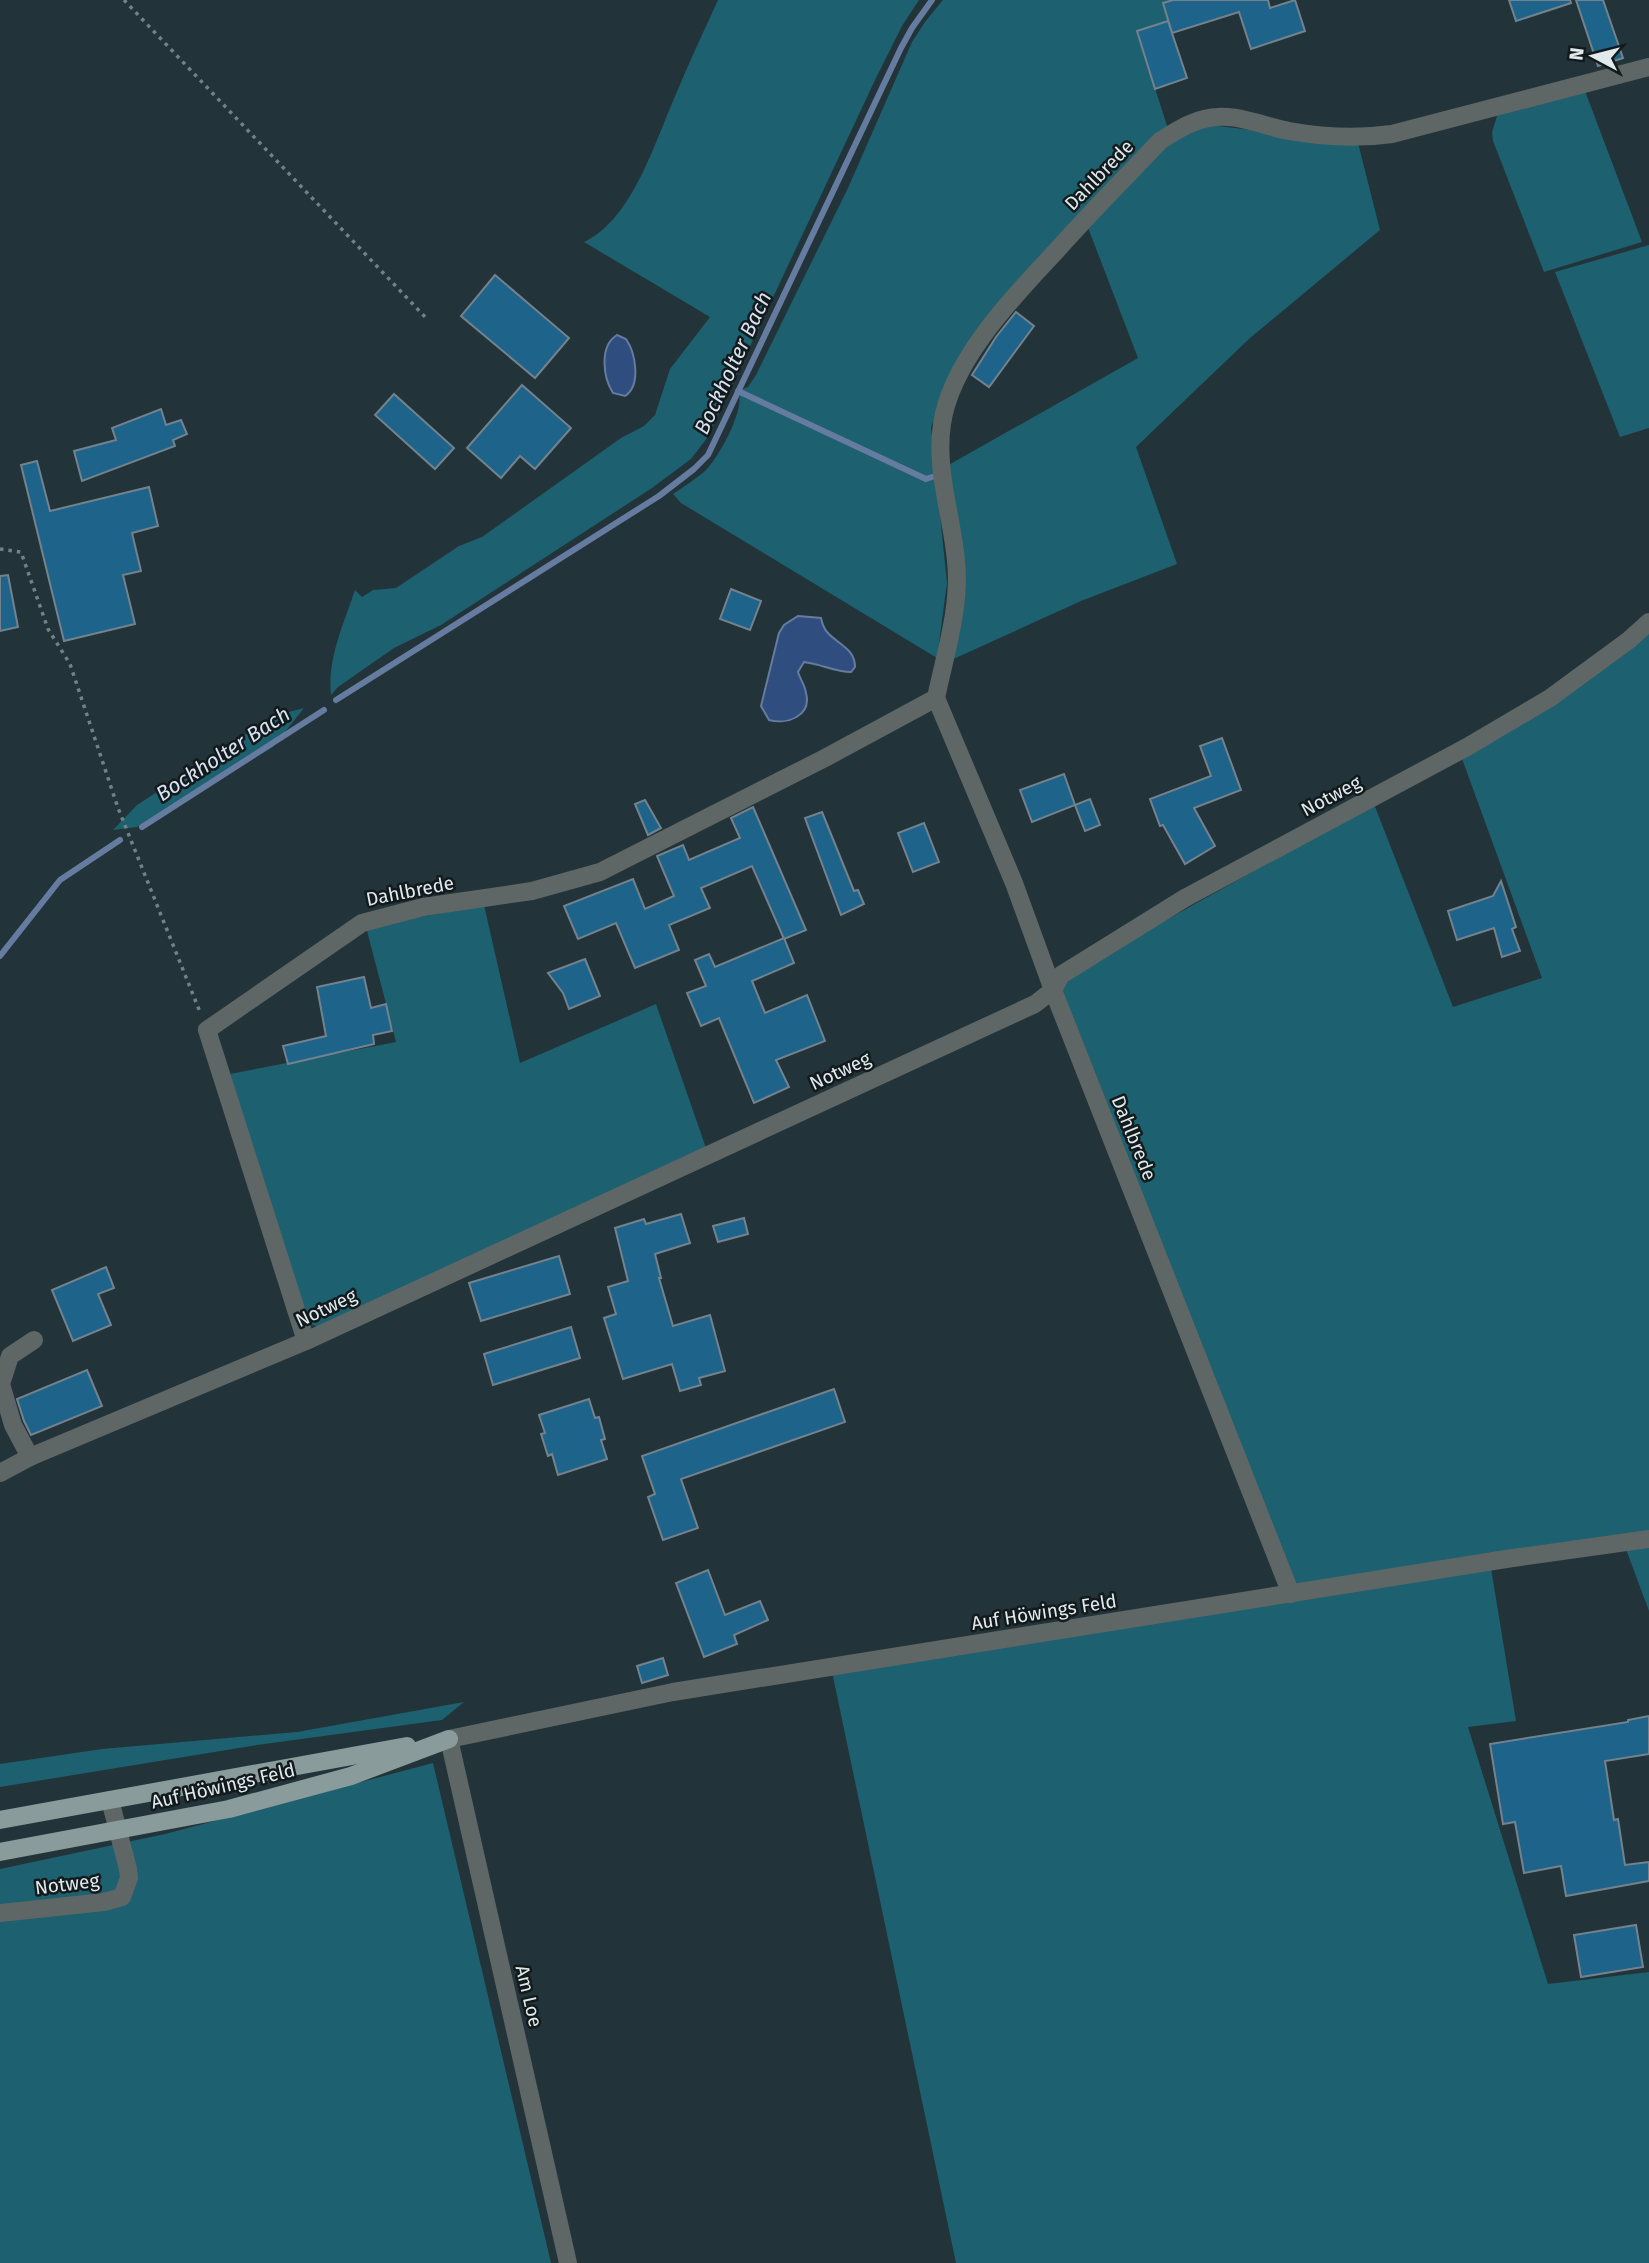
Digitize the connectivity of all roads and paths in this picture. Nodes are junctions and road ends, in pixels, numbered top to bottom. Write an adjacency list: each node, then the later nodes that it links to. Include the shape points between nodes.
1 (124, 0): 3 (path)
2 (1649, 67): 6 (street, Dahlbrede, via 1362,139 1288,131 1228,117 1205,118 1160,141 1015,295 956,379 942,423 940,456 957,563 956,595)
3 (427, 319)
4 (0, 549): 8 (path, via 22,552 48,629 70,664 118,808)
5 (1649, 622): 7 (street, Notweg, via 1550,698 1185,898 1061,975)
6 (936, 698): 7 (street, Dahlbrede); 8 (street, Dahlbrede, via 600,872 533,891 423,907 362,923)
7 (1053, 990): 10 (street, Notweg, via 1035,1004); 14 (street, Dahlbrede)
8 (207, 1030): 10 (street)
9 (34, 1340): 11 (street, via 10,1356 1,1384 13,1425)
10 (306, 1341): 11 (street, Notweg)
11 (30, 1457): 12 (street, Notweg)
12 (0, 1473)
13 (1649, 1539): 14 (street, Auf Höwings Feld)
14 (1291, 1594): 15 (street, Auf Höwings Feld, via 673,1692)
15 (449, 1739): 16 (main road, Auf Höwings Feld); 18 (main road, Auf Höwings Feld, via 351,1776); 21 (street, Am Loe)
16 (110, 1800): 17 (main road, Auf Höwings Feld); 18 (street, Notweg)
17 (0, 1820)
18 (117, 1831): 19 (main road, Auf Höwings Feld); 20 (street, Notweg, via 129,1878 122,1897)
19 (0, 1852)
20 (0, 1913)
21 (568, 2263)

